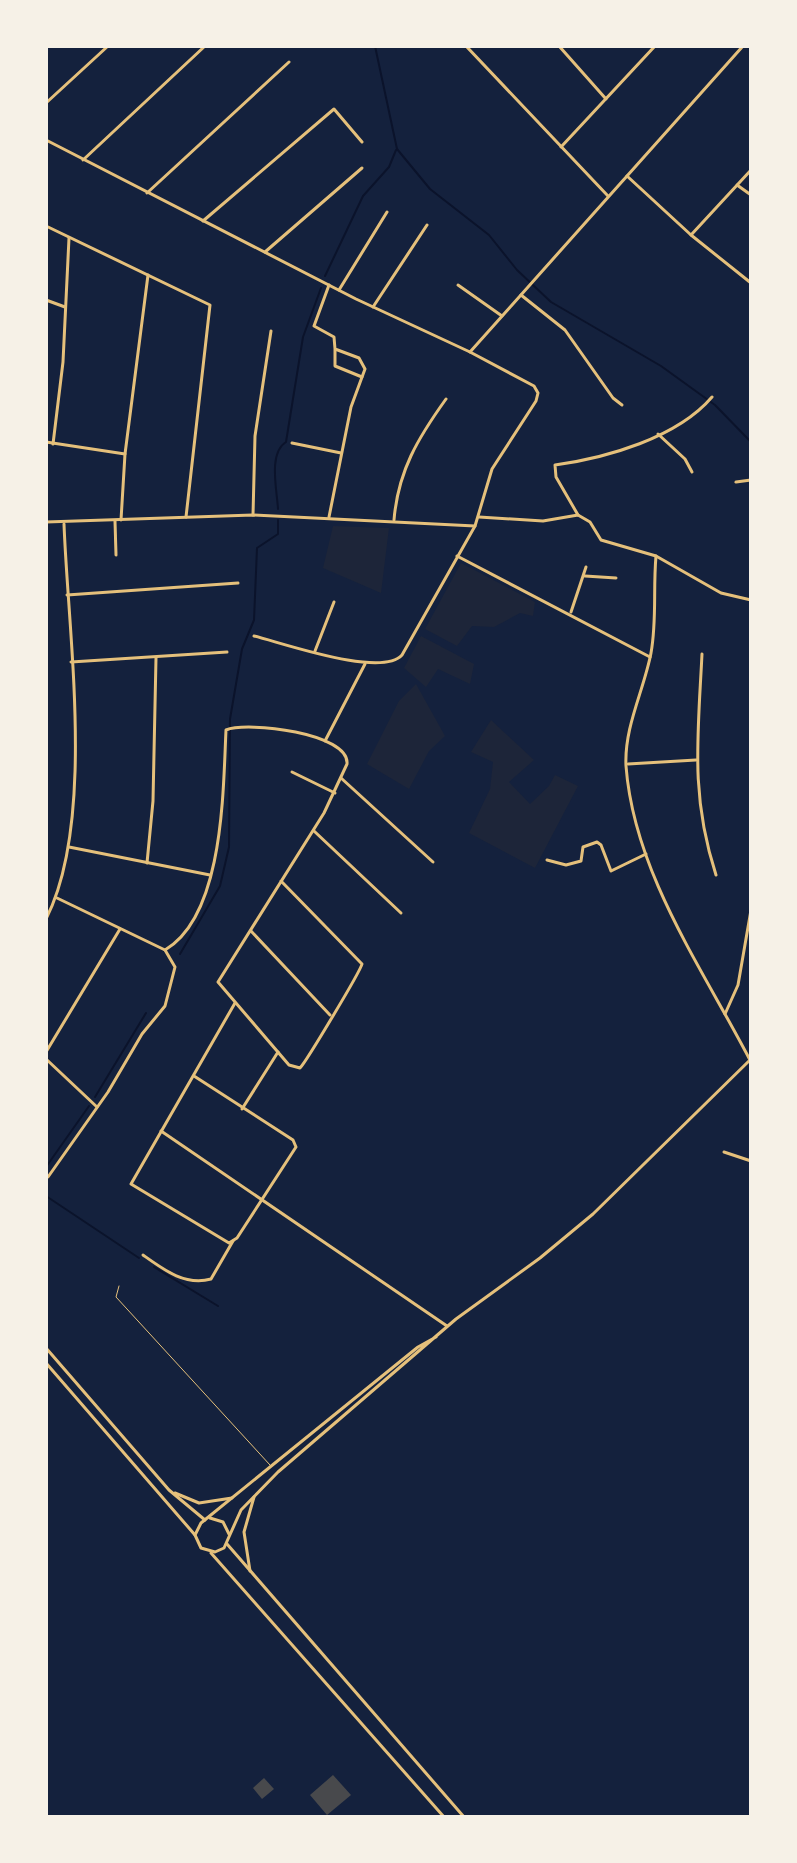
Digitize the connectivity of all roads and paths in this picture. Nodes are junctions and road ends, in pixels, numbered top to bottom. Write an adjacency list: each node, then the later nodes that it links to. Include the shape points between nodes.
1 (108, 46): 9 (street)
2 (205, 46): 13 (street)
3 (466, 46): 12 (street)
4 (559, 46): 8 (street)
5 (655, 46): 8 (street)
6 (743, 46): 16 (street)
7 (289, 62): 18 (street)
8 (606, 99): 12 (street)
9 (46, 103)
10 (46, 140): 13 (street)
11 (362, 142): 22 (street, via 334,109)
12 (561, 147): 20 (street)
13 (83, 160): 18 (street)
14 (362, 168): 27 (street)
15 (751, 170): 17 (street)
16 (627, 176): 20 (street); 25 (street)
17 (737, 185): 19 (street); 25 (street)
18 (147, 193): 22 (street)
19 (751, 195)
20 (608, 196): 33 (street)
21 (387, 212): 32 (street)
22 (203, 221): 27 (street)
23 (427, 225): 36 (street)
24 (46, 226): 26 (street)
25 (691, 235): 29 (street)
26 (69, 238): 28 (street); 35 (street)
27 (265, 252): 30 (street)
28 (148, 275): 50 (street); 57 (street, via 210,305)
29 (751, 283)
30 (329, 285): 32 (street); 39 (street, via 314,326 334,337)
31 (458, 285): 37 (street)
32 (339, 290): 36 (street)
33 (522, 293): 37 (street); 44 (street, via 565,330)
34 (46, 300): 35 (street)
35 (66, 307): 48 (street)
36 (373, 307): 40 (street)
37 (502, 316): 40 (street)
38 (271, 331): 54 (street, via 255,436)
39 (335, 350): 41 (street, via 335,366); 41 (street, via 359,358 365,369)
40 (470, 352): 56 (street, via 538,393 492,469)
41 (362, 377): 49 (street)
42 (711, 398): 45 (street, via 694,416)
43 (446, 399): 60 (street, via 406,462)
44 (622, 405)
45 (658, 433): 51 (street); 55 (street, via 596,457 555,465 556,477)
46 (46, 442): 48 (street)
47 (292, 443): 49 (street)
48 (53, 444): 50 (street)
49 (341, 453): 58 (street)
50 (125, 454): 59 (street)
51 (692, 472)
52 (751, 480): 53 (street)
53 (736, 482)
54 (253, 515): 57 (street); 58 (street)
55 (578, 515): 56 (street, via 543,521); 67 (street, via 590,522 601,540)
56 (479, 517): 64 (street)
57 (186, 518): 59 (street)
58 (328, 518): 60 (street)
59 (121, 520): 61 (street)
60 (394, 520): 64 (street)
61 (115, 521): 63 (street); 65 (street)
62 (46, 522): 63 (street)
63 (64, 524): 72 (street)
64 (475, 526): 66 (street)
65 (116, 555)
66 (457, 556): 75 (street); 83 (street, via 402,655 392,662)
67 (656, 556): 73 (street, via 721,593); 80 (street)
68 (586, 567): 69 (street)
69 (585, 576): 70 (street); 75 (street)
70 (616, 578)
71 (238, 583): 72 (street)
72 (67, 596): 82 (street)
73 (751, 600)
74 (334, 602): 77 (street)
75 (570, 613): 80 (street)
76 (254, 636): 77 (street)
77 (315, 651): 83 (street)
78 (227, 652): 81 (street)
79 (702, 654): 85 (street)
80 (650, 657): 86 (street)
81 (156, 658): 82 (street); 95 (street)
82 (70, 662): 91 (street, via 74,783)
83 (365, 664): 84 (street)
84 (325, 741): 88 (street, via 348,759); 96 (street, via 281,729 228,728)
85 (696, 760): 86 (street); 97 (street, via 700,813)
86 (626, 764): 92 (street)
87 (292, 772): 89 (street)
88 (341, 778): 89 (street); 94 (street)
89 (335, 793): 90 (street)
90 (314, 830): 98 (street); 101 (street)
91 (69, 847): 95 (street); 99 (street)
92 (646, 854): 93 (street, via 611,871 597,842 583,847 581,861 566,865); 107 (street)
93 (547, 860)
94 (433, 862)
95 (147, 863): 96 (street)
96 (212, 875): 105 (street, via 188,929)
97 (716, 875)
98 (281, 881): 104 (street); 108 (street, via 360,959 360,971)
99 (57, 898): 102 (street); 103 (street)
100 (751, 910): 107 (street, via 738,985)
101 (401, 913)
102 (46, 919)
103 (121, 927): 105 (street); 109 (street)
104 (251, 931): 106 (street, via 218,982); 108 (street)
105 (165, 950): 114 (street, via 175,967 165,1006)
106 (235, 1003): 110 (street); 113 (street)
107 (725, 1014): 112 (street)
108 (330, 1015): 110 (street, via 300,1068 289,1065)
109 (46, 1052)
110 (278, 1052): 115 (street)
111 (46, 1059): 114 (street)
112 (751, 1060): 124 (street, via 593,1214)
113 (194, 1076): 115 (street); 116 (street)
114 (97, 1107): 119 (street)
115 (242, 1109): 120 (street, via 296,1147)
116 (161, 1131): 120 (street); 121 (street, via 131,1184 225,1243)
117 (724, 1152): 118 (street)
118 (751, 1161)
119 (48, 1177)
120 (260, 1198): 121 (street); 124 (street)
121 (233, 1241): 122 (street, via 211,1279 199,1282 181,1279)
122 (143, 1255)
123 (119, 1286): 128 (lane, via 116,1297)
124 (447, 1326): 125 (street)
125 (436, 1337): 128 (street); 130 (street)
126 (46, 1348): 129 (street)
127 (46, 1363): 133 (street)
128 (272, 1467): 131 (street)
129 (169, 1490): 131 (street, via 199,1503); 132 (street)
130 (254, 1496): 134 (street); 137 (street, via 243,1537)
131 (236, 1497): 132 (street)
132 (207, 1519): 133 (street); 134 (street, via 223,1522)
133 (195, 1535): 136 (street, via 198,1545)
134 (229, 1535): 135 (street)
135 (227, 1544): 136 (street); 137 (street)
136 (210, 1552): 138 (street)
137 (250, 1571): 139 (street)
138 (444, 1817)
139 (464, 1817)

